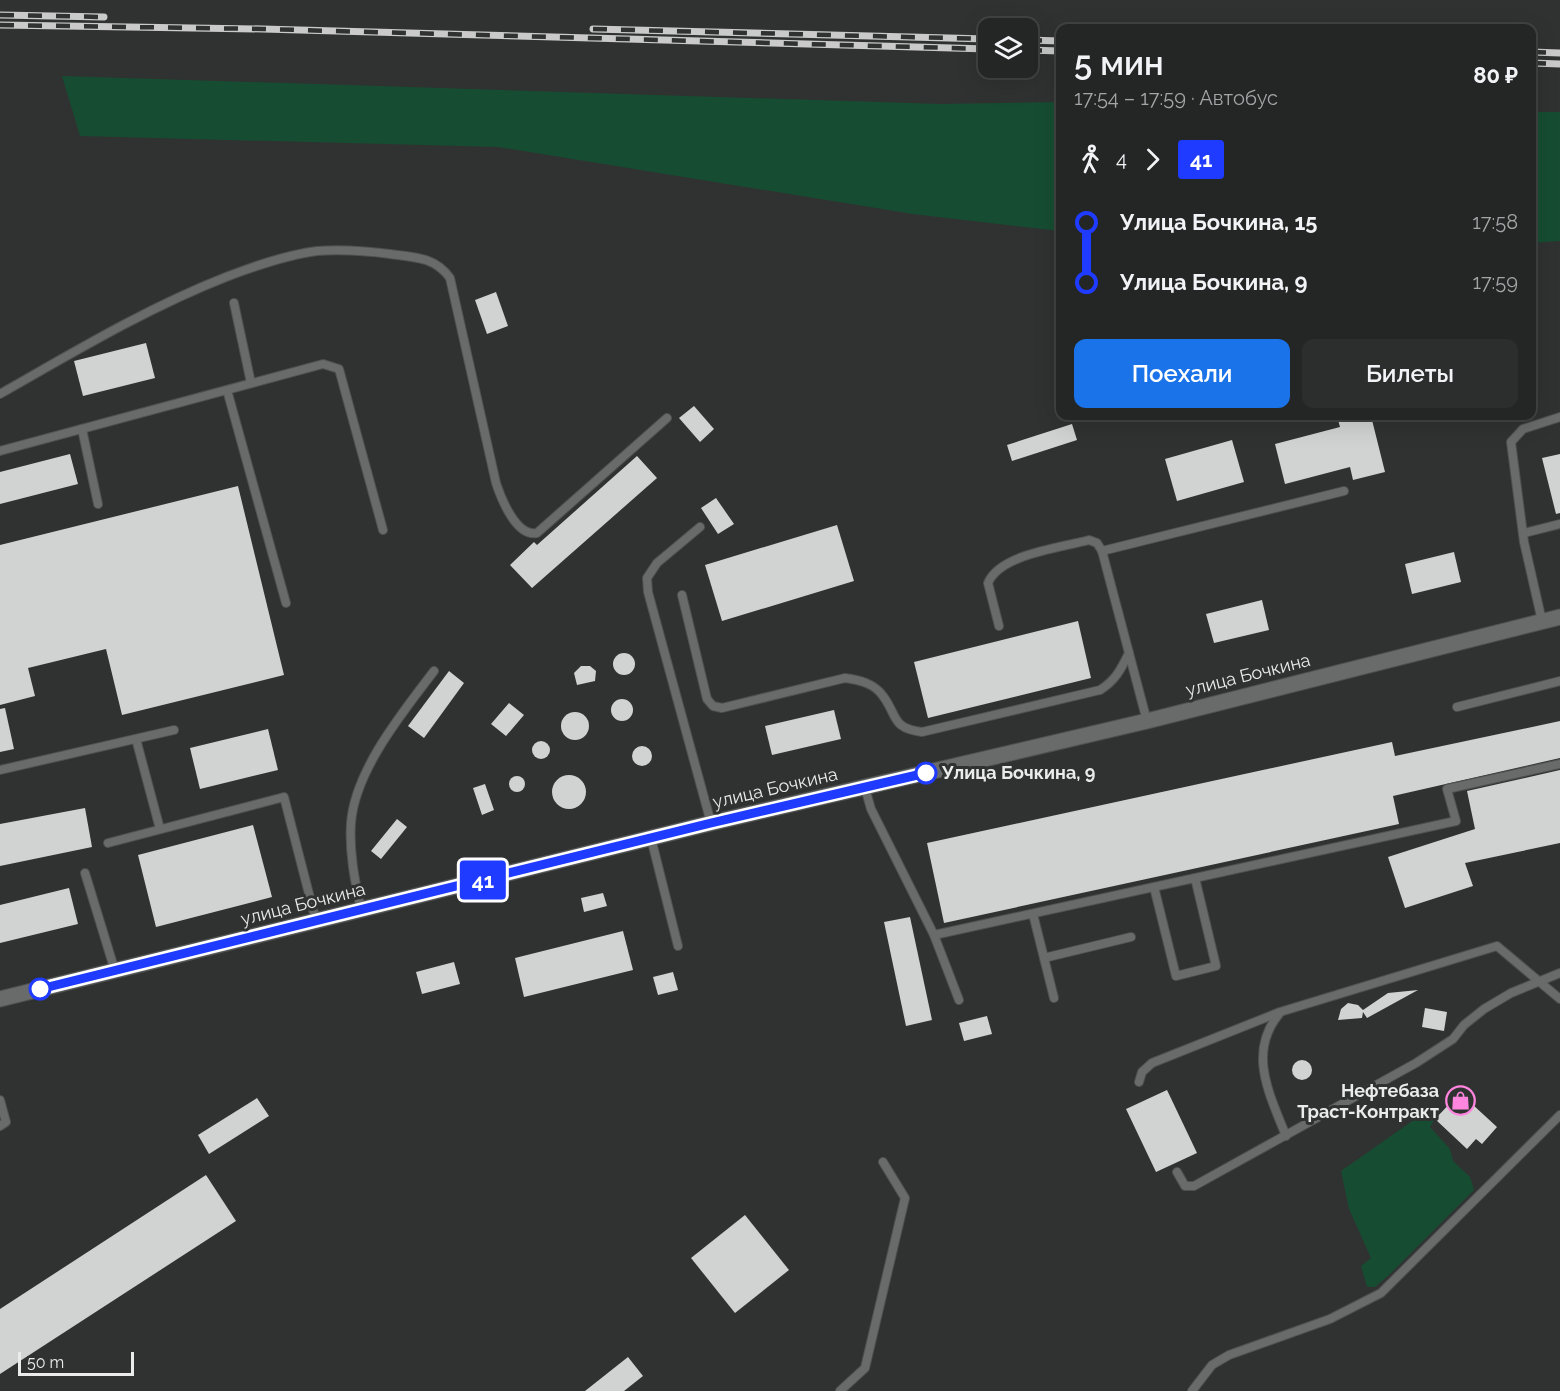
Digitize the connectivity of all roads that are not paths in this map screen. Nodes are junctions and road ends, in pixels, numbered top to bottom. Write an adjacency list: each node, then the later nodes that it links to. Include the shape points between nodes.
1 (234, 303): 2 (lane)
2 (251, 383): 3 (lane); 13 (lane, via 322,364 339,369)
3 (227, 390): 7 (lane); 17 (lane)
4 (0, 394): 6 (lane, via 126,323 260,264 317,251 369,251 424,258 450,278 496,483 504,506 523,530 537,533)
5 (1560, 417): 14 (lane, via 1523,429 1511,442)
6 (667, 418)
7 (82, 429): 8 (lane); 10 (lane)
8 (0, 452)
9 (1344, 491): 15 (lane)
10 (98, 504)
11 (1560, 524): 14 (lane)
12 (700, 527): 31 (lane, via 657,563 647,578)
13 (383, 530)
14 (1524, 533): 19 (lane)
15 (1102, 551): 20 (lane, via 1089,540 996,569 988,583); 21 (lane)
16 (682, 596): 21 (lane, via 707,699 722,708 845,678 873,687 882,694 896,722 906,730 922,732 1100,690 1119,673)
17 (286, 603)
18 (1560, 617): 19 (street, улица Бочкина)
19 (1542, 621): 25 (street, улица Бочкина)
20 (999, 626)
21 (1129, 653): 25 (lane)
22 (434, 671): 38 (lane, via 385,736 355,804 351,850)
23 (1560, 681): 24 (lane)
24 (1457, 707)
25 (1147, 721): 30 (street, улица Бочкина)
26 (174, 730): 27 (lane)
27 (136, 739): 29 (lane); 32 (lane)
28 (1560, 764): 36 (lane, via 1448,789 1456,821)
29 (0, 770)
30 (865, 788): 31 (street, улица Бочкина); 41 (lane, via 871,809)
31 (711, 823): 33 (street, улица Бочкина)
32 (160, 829): 34 (lane); 40 (lane, via 284,797)
33 (651, 838): 38 (street, улица Бочкина); 43 (lane)
34 (108, 843)
35 (85, 873): 45 (lane)
36 (1195, 878): 37 (lane); 37 (lane, via 1216,966 1176,976)
37 (1154, 887): 39 (lane)
38 (361, 910): 40 (street, улица Бочкина)
39 (1033, 914): 41 (lane); 44 (lane)
40 (316, 921): 45 (street, улица Бочкина)
41 (934, 935): 51 (lane)
42 (1131, 937): 44 (lane)
43 (678, 946)
44 (1044, 958): 48 (lane)
45 (116, 971): 49 (street, улица Бочкина)
46 (1560, 973): 47 (lane)
47 (1539, 981): 50 (lane); 52 (lane, via 1497,946); 57 (lane, via 1484,1010 1453,1039 1416,1064)
48 (1054, 998)
49 (0, 999)
50 (1560, 999)
51 (959, 1000)
52 (1280, 1012): 53 (lane, via 1152,1063 1142,1072); 57 (lane, via 1272,1022 1262,1059 1266,1082)
53 (1139, 1082)
54 (0, 1100): 56 (lane, via 6,1122)
55 (1560, 1115): 61 (lane, via 1381,1293 1330,1319 1229,1356 1212,1365)
56 (0, 1126)
57 (1286, 1136): 59 (lane, via 1194,1186 1185,1185)
58 (883, 1162): 60 (lane, via 904,1198 865,1368)
59 (1177, 1172)
60 (840, 1391)
61 (1192, 1391)

